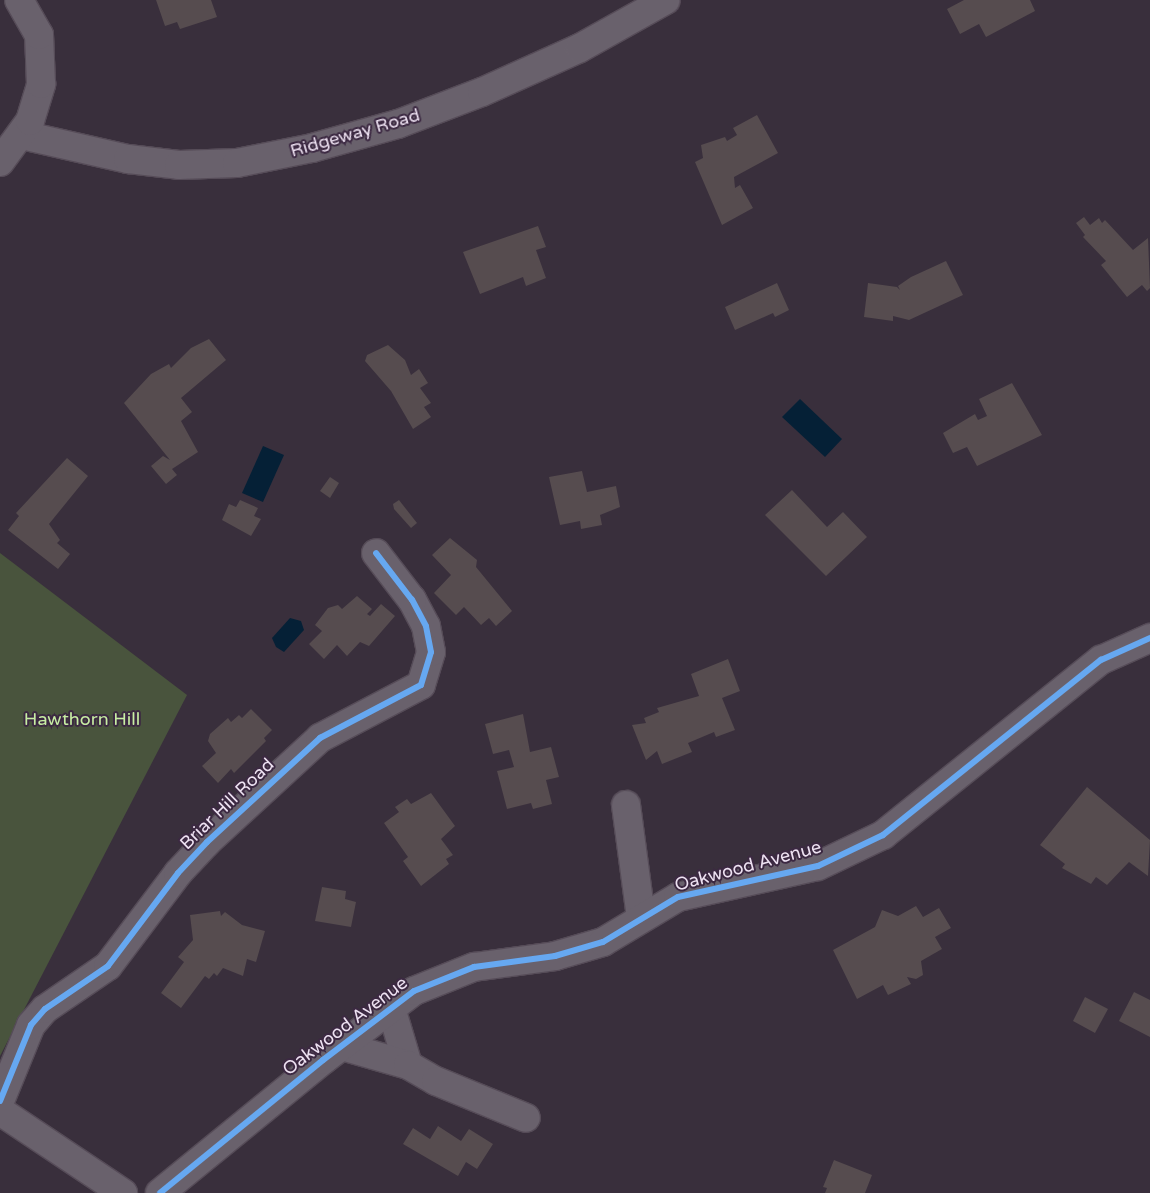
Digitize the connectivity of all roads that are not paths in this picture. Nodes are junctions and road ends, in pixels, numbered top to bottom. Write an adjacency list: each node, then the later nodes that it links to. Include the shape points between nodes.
1 (20, 0): 3 (street, via 39,35 42,60 38,98)
2 (666, 0): 3 (street, Ridgeway Road, via 580,48 482,92 398,124 312,148 237,163 179,165 128,159)
3 (22, 135): 4 (street)
4 (0, 162)
5 (376, 553): 12 (street, Briar Hill Road, via 424,621 431,652 421,685 320,738 207,842 178,873 108,966 45,1008 31,1025)
6 (1150, 638): 8 (street, Oakwood Avenue, via 1101,660 883,835 818,866 678,897)
7 (626, 805): 8 (street)
8 (642, 918): 9 (street, Oakwood Avenue, via 603,942 555,956 474,967 443,977)
9 (391, 1008): 10 (street, Oakwood Avenue); 11 (street)
10 (342, 1046): 11 (street); 16 (street, Oakwood Avenue)
11 (408, 1065): 14 (street, via 436,1081)
12 (0, 1101)
13 (0, 1111): 15 (street)
14 (526, 1118)
15 (123, 1193)
16 (160, 1193)

